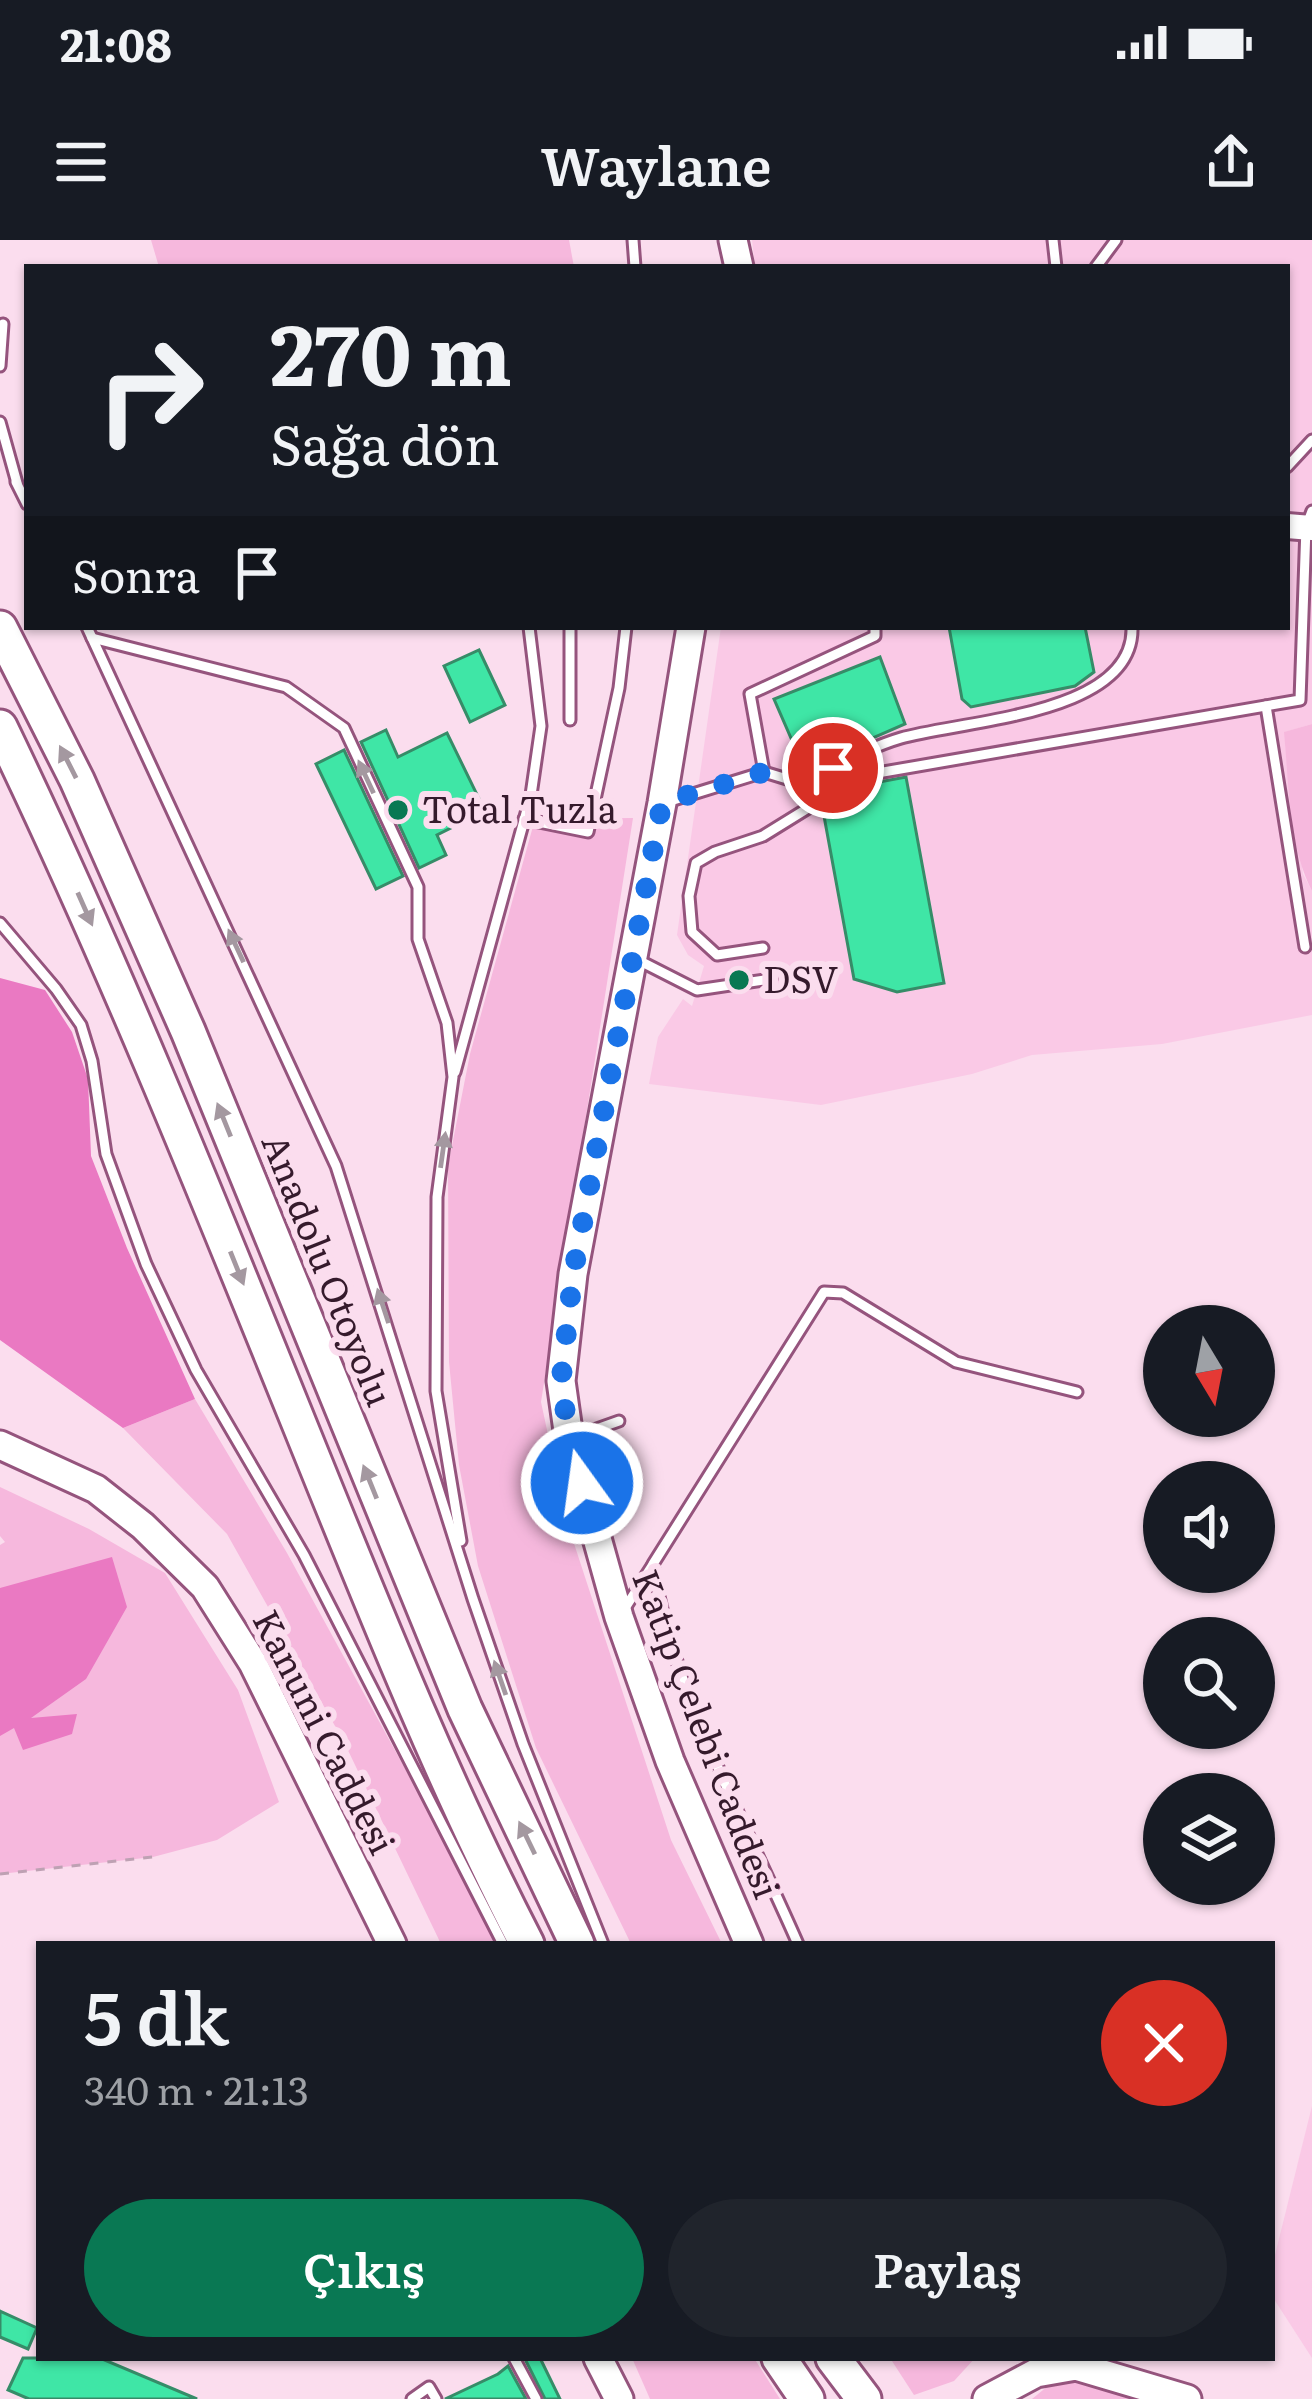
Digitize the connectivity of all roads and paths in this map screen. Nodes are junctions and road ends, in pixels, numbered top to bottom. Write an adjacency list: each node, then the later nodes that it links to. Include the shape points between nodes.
1 (3, 324): 2 (lane)
2 (0, 366)
3 (0, 422): 7 (lane)
4 (1312, 440): 6 (lane)
5 (0, 449): 7 (lane)
6 (1290, 464)
7 (17, 483): 8 (lane)
8 (24, 498)
9 (1304, 523): 18 (lane, via 1300,700)
10 (0, 628): 42 (highway, Anadolu Otoyolu, one-way to 10, via 438,1646 188,1031)
11 (529, 630): 23 (lane, via 542,726)
12 (570, 630): 19 (lane)
13 (626, 630): 23 (lane, via 588,832)
14 (691, 630): 22 (main road, Katip Çelebi Caddesi)
15 (875, 630): 21 (lane, via 750,694)
16 (1132, 630): 21 (lane, via 1129,655 1072,701 898,739 800,783)
17 (90, 632): 29 (lane, one-way to 17, via 447,1023 418,939 418,887 344,728 286,687); 35 (lane, one-way to 17, via 336,1166)
18 (1266, 706): 25 (lane); 26 (lane, via 860,776 763,836 696,863 692,932 717,955)
19 (570, 720)
20 (0, 727): 41 (highway, one-way to 41, via 153,1062 374,1606)
21 (764, 772): 22 (lane)
22 (662, 803): 27 (main road, Katip Çelebi Caddesi)
23 (524, 819): 29 (lane)
24 (0, 921): 40 (lane, via 81,1025 106,1154 146,1264)
25 (1305, 947)
26 (763, 948)
27 (633, 958): 28 (lane, via 697,990); 32 (main road, Katip Çelebi Caddesi, via 573,1274 561,1381)
28 (771, 979)
29 (453, 1077): 35 (lane, one-way to 29, via 436,1391 437,1197)
30 (1077, 1392): 34 (lane, via 956,1362 843,1293 824,1292)
31 (620, 1421): 32 (lane)
32 (569, 1438): 36 (main road, Katip Çelebi Caddesi)
33 (0, 1445): 39 (main road, Kanuni Caddesi, via 95,1490 205,1587 254,1663)
34 (653, 1564): 36 (lane); 45 (lane, via 685,1685)
35 (473, 1599): 43 (lane, one-way to 35)
36 (619, 1618): 44 (main road, Katip Çelebi Caddesi)
37 (153, 1857): 38 (path)
38 (0, 1874)
39 (391, 1941)
40 (501, 1941)
41 (524, 1941)
42 (577, 1941)
43 (601, 1941)
44 (748, 1941)
45 (797, 1941)
46 (516, 2361): 55 (lane)
47 (600, 2361): 56 (main road)
48 (781, 2361): 57 (highway)
49 (835, 2361): 58 (highway)
50 (1105, 2361): 52 (main road)
51 (1036, 2373): 52 (main road, via 1076,2366); 59 (main road); 60 (main road)
52 (1141, 2384): 61 (main road)
53 (412, 2399): 54 (lane, via 429,2387)
54 (436, 2399)
55 (536, 2399)
56 (619, 2399)
57 (807, 2399)
58 (864, 2399)
59 (987, 2399)
60 (1015, 2399)
61 (1186, 2399)

